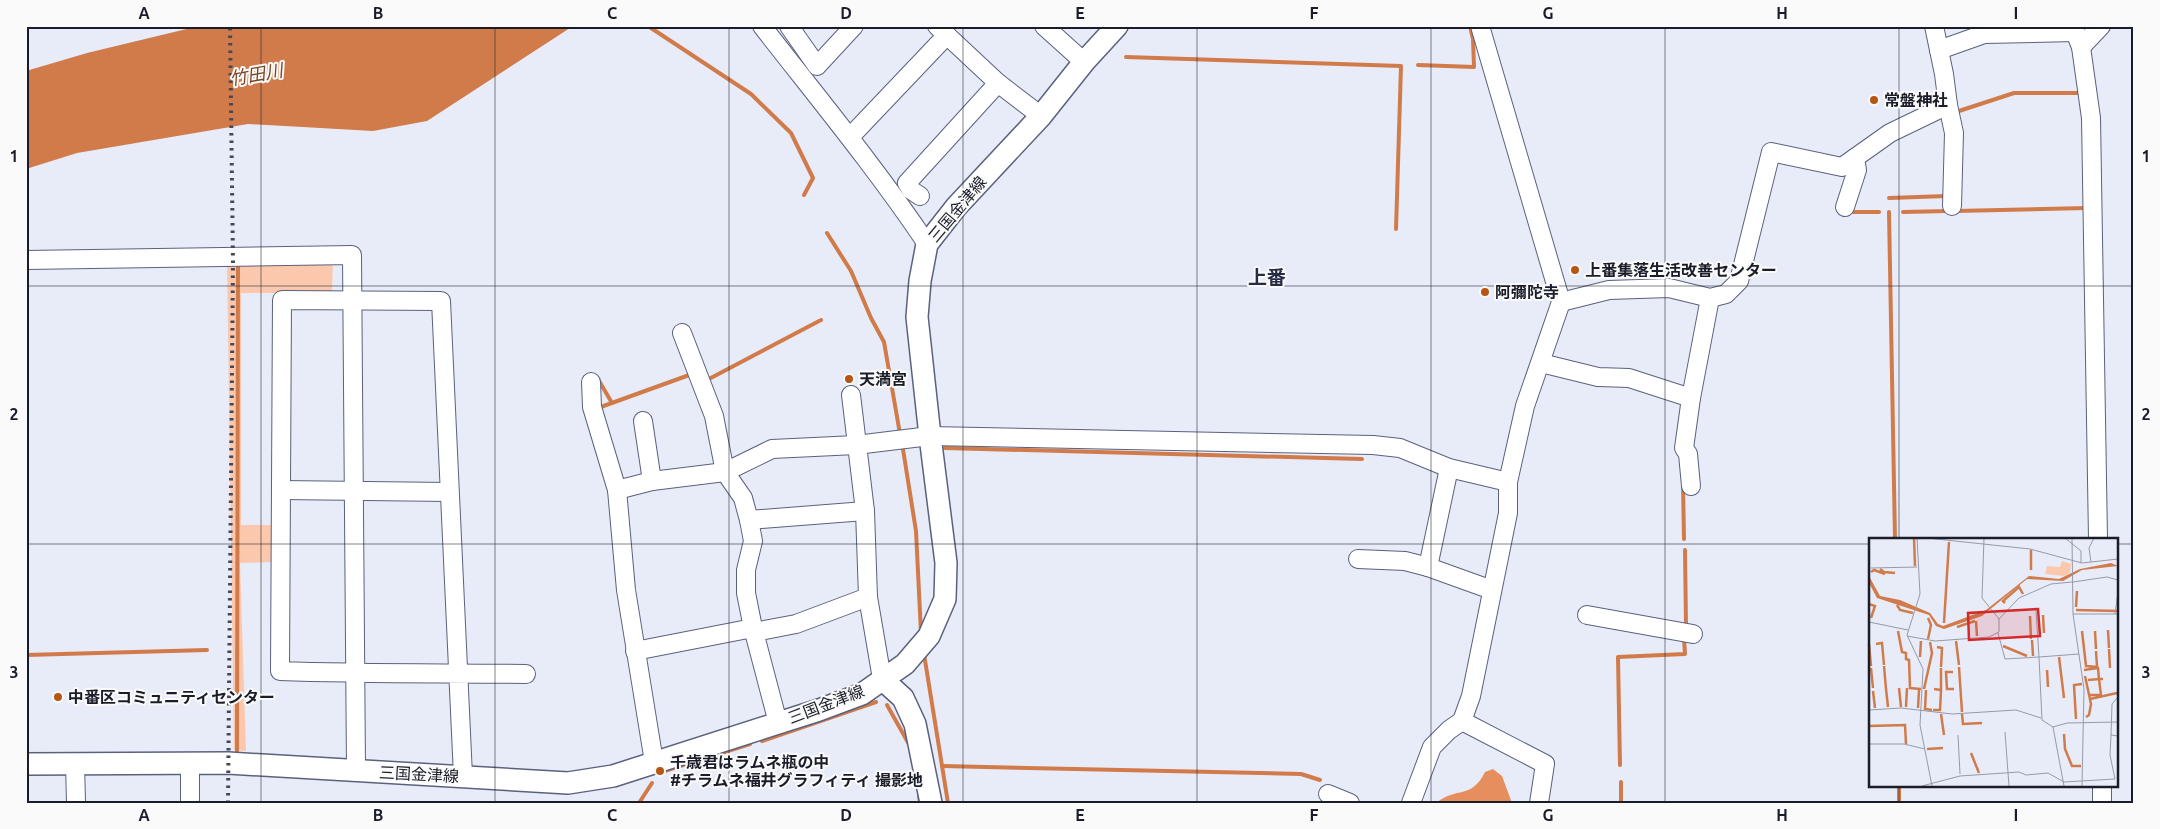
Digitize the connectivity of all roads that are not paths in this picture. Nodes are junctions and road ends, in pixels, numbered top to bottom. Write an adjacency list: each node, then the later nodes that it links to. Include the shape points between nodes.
1 (762, 26): 16 (street)
2 (789, 26): 3 (street, via 817,66)
3 (854, 26)
4 (1044, 26): 12 (street)
5 (1480, 26): 25 (street)
6 (1934, 26): 11 (street)
7 (2101, 26): 10 (street)
8 (1115, 27): 12 (main road, 三国金津線)
9 (942, 30): 13 (street); 16 (street)
10 (2077, 35): 11 (street, via 1984,34); 45 (street, via 2091,118)
11 (1938, 50): 14 (street)
12 (1084, 62): 15 (main road, 三国金津線)
13 (998, 83): 15 (street); 18 (street, via 907,183)
14 (1948, 105): 17 (street, via 1890,133); 19 (street, via 1954,133)
15 (1041, 116): 21 (main road, 三国金津線, via 956,207)
16 (850, 137): 21 (street)
17 (1855, 158): 20 (street, via 1857,170); 23 (street, via 1842,168 1771,152 1740,281 1726,294)
18 (920, 196)
19 (1952, 206)
20 (1845, 207)
21 (927, 244): 32 (main road, 三国金津線, via 918,317)
22 (26, 260): 24 (street, via 352,255)
23 (1710, 298): 25 (street, via 1669,288 1608,290); 30 (street)
24 (353, 300): 39 (street, via 282,300); 41 (street); 42 (street, via 441,301)
25 (1561, 302): 27 (street)
26 (682, 333): 35 (street, via 714,416)
27 (1541, 363): 30 (street, via 1598,377 1629,378); 37 (street, via 1525,406)
28 (591, 382): 40 (street, via 592,407)
29 (851, 394): 33 (street)
30 (1691, 398): 38 (street, via 1684,448 1688,454)
31 (643, 421): 36 (street)
32 (930, 436): 33 (street); 34 (street, via 1373,445 1400,448); 57 (main road, 三国金津線, via 943,530 945,598 929,636 905,664)
33 (856, 445): 35 (street, via 772,449); 43 (street)
34 (1449, 468): 37 (street); 47 (street)
35 (725, 472): 36 (street); 44 (street, via 743,498)
36 (652, 481): 40 (street)
37 (1508, 482): 48 (street, via 1508,513)
38 (1691, 486)
39 (281, 490): 41 (street); 54 (street, via 280,672)
40 (617, 490): 53 (street)
41 (354, 492): 42 (street); 54 (street)
42 (449, 492): 55 (street)
43 (865, 511): 44 (street); 49 (street)
44 (749, 520): 51 (street, via 753,541 746,570 746,593)
45 (2098, 538)
46 (1358, 559): 47 (street, via 1404,561)
47 (1428, 567): 48 (street)
48 (1492, 590): 58 (street, via 1471,696)
49 (868, 597): 51 (street, via 796,624); 57 (street)
50 (1587, 615): 52 (street)
51 (753, 630): 53 (street); 59 (street)
52 (1693, 634)
53 (635, 651): 60 (street)
54 (355, 674): 55 (street); 64 (street)
55 (459, 674): 56 (street); 65 (street)
56 (526, 674)
57 (882, 679): 59 (main road, 三国金津線, via 862,694); 70 (main road, via 903,698 915,724)
58 (1462, 721): 72 (street, via 1432,747); 73 (street, via 1545,764)
59 (778, 723): 60 (main road, 三国金津線)
60 (654, 762): 65 (main road, 三国金津線, via 613,776 568,783)
61 (76, 763): 62 (main road, 三国金津線); 63 (main road, 三国金津線); 68 (street)
62 (190, 763): 64 (main road, 三国金津線); 69 (street)
63 (26, 764)
64 (356, 770): 65 (main road, 三国金津線)
65 (463, 776)
66 (2102, 786): 74 (street)
67 (1328, 794): 71 (street)
68 (76, 803)
69 (190, 803)
70 (931, 803)
71 (1350, 803)
72 (1411, 803)
73 (1539, 803)
74 (2102, 803)

